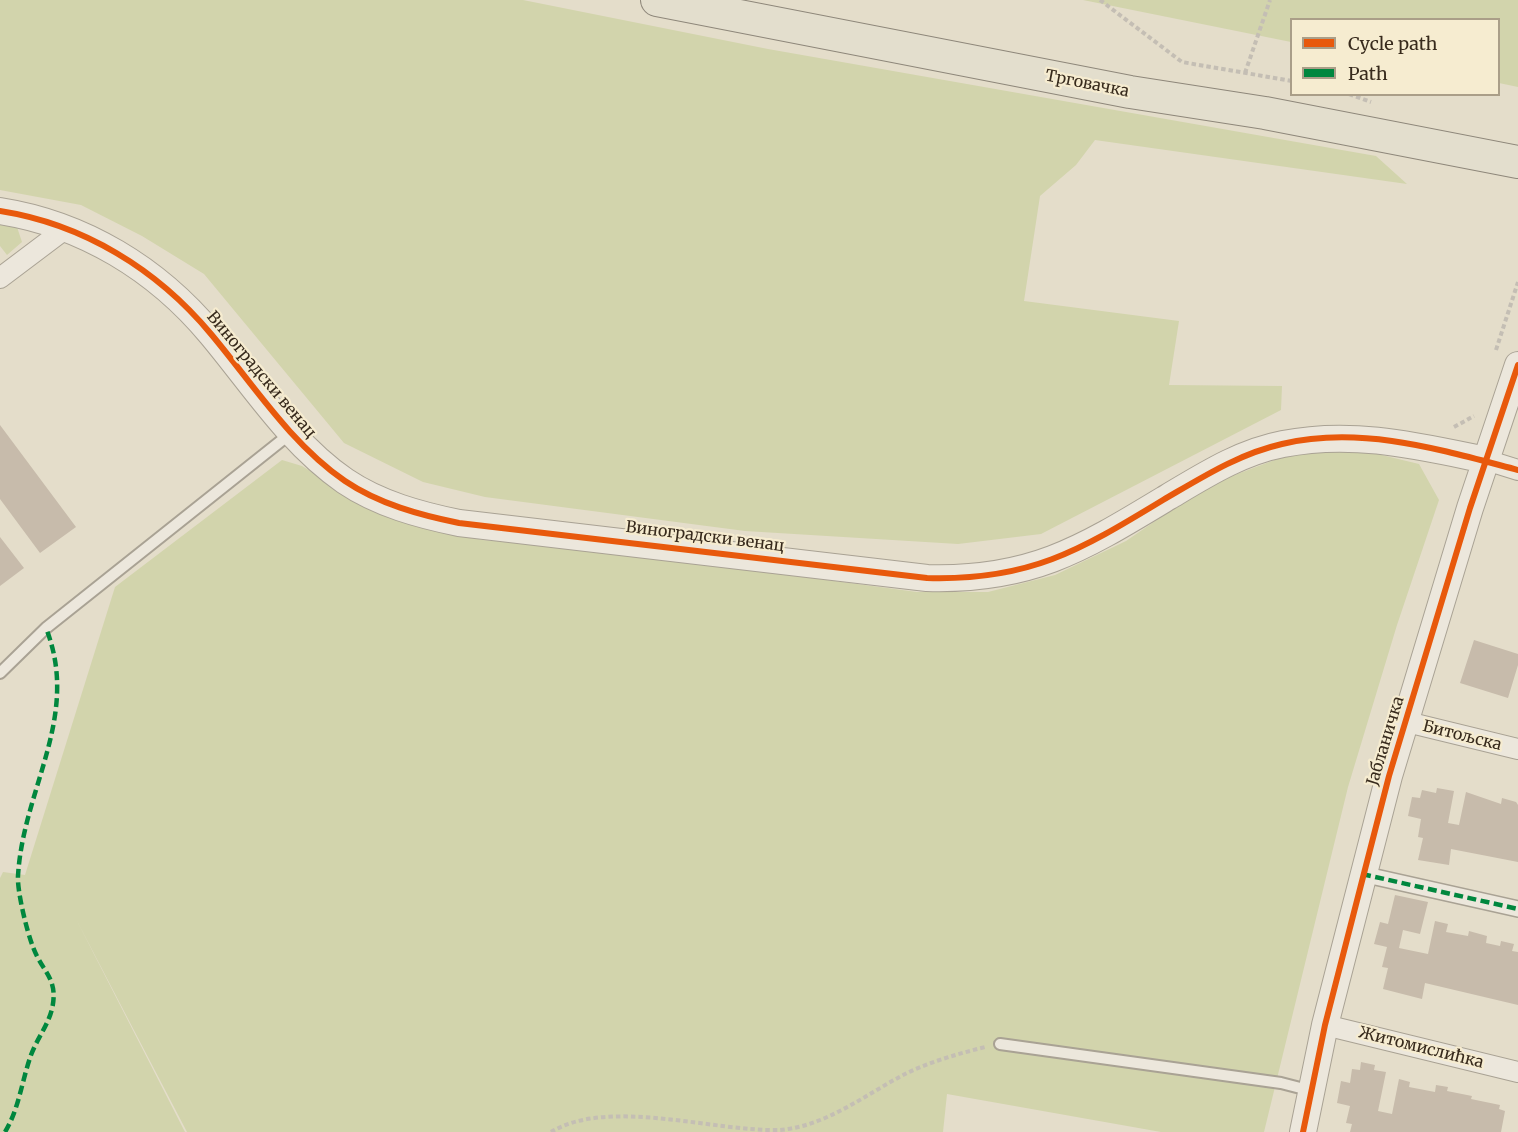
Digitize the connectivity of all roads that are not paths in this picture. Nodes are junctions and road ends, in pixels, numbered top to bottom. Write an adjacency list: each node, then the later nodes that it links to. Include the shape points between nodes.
1 (657, 0): 2 (main road, Трговачка)
2 (1518, 162)
3 (0, 211): 4 (street, Виноградски венац)
4 (65, 228): 5 (street); 7 (street, Виноградски венац, via 112,249 180,302)
5 (0, 278)
6 (1518, 365): 8 (street, Јабланичка)
7 (292, 432): 8 (street, Виноградски венац, via 309,452 347,482 386,502 430,517 484,527 960,579 1016,572 1050,561 1115,530 1218,467 1281,444 1322,438 1383,440); 10 (lane, Виноградски венац, via 46,628)
8 (1486, 460): 9 (street); 11 (street, Јабланичка)
9 (1518, 470)
10 (0, 673)
11 (1407, 722): 12 (street, Битољска); 13 (street, Јабланичка)
12 (1518, 749)
13 (1362, 874): 14 (street); 15 (street, Јабланичка)
14 (1518, 909)
15 (1325, 1024): 17 (street, Житомислићка); 18 (street, Јабланичка)
16 (1000, 1044): 18 (lane, via 1281,1083)
17 (1518, 1072)
18 (1312, 1091): 19 (street, Јабланичка)
19 (1303, 1132)

